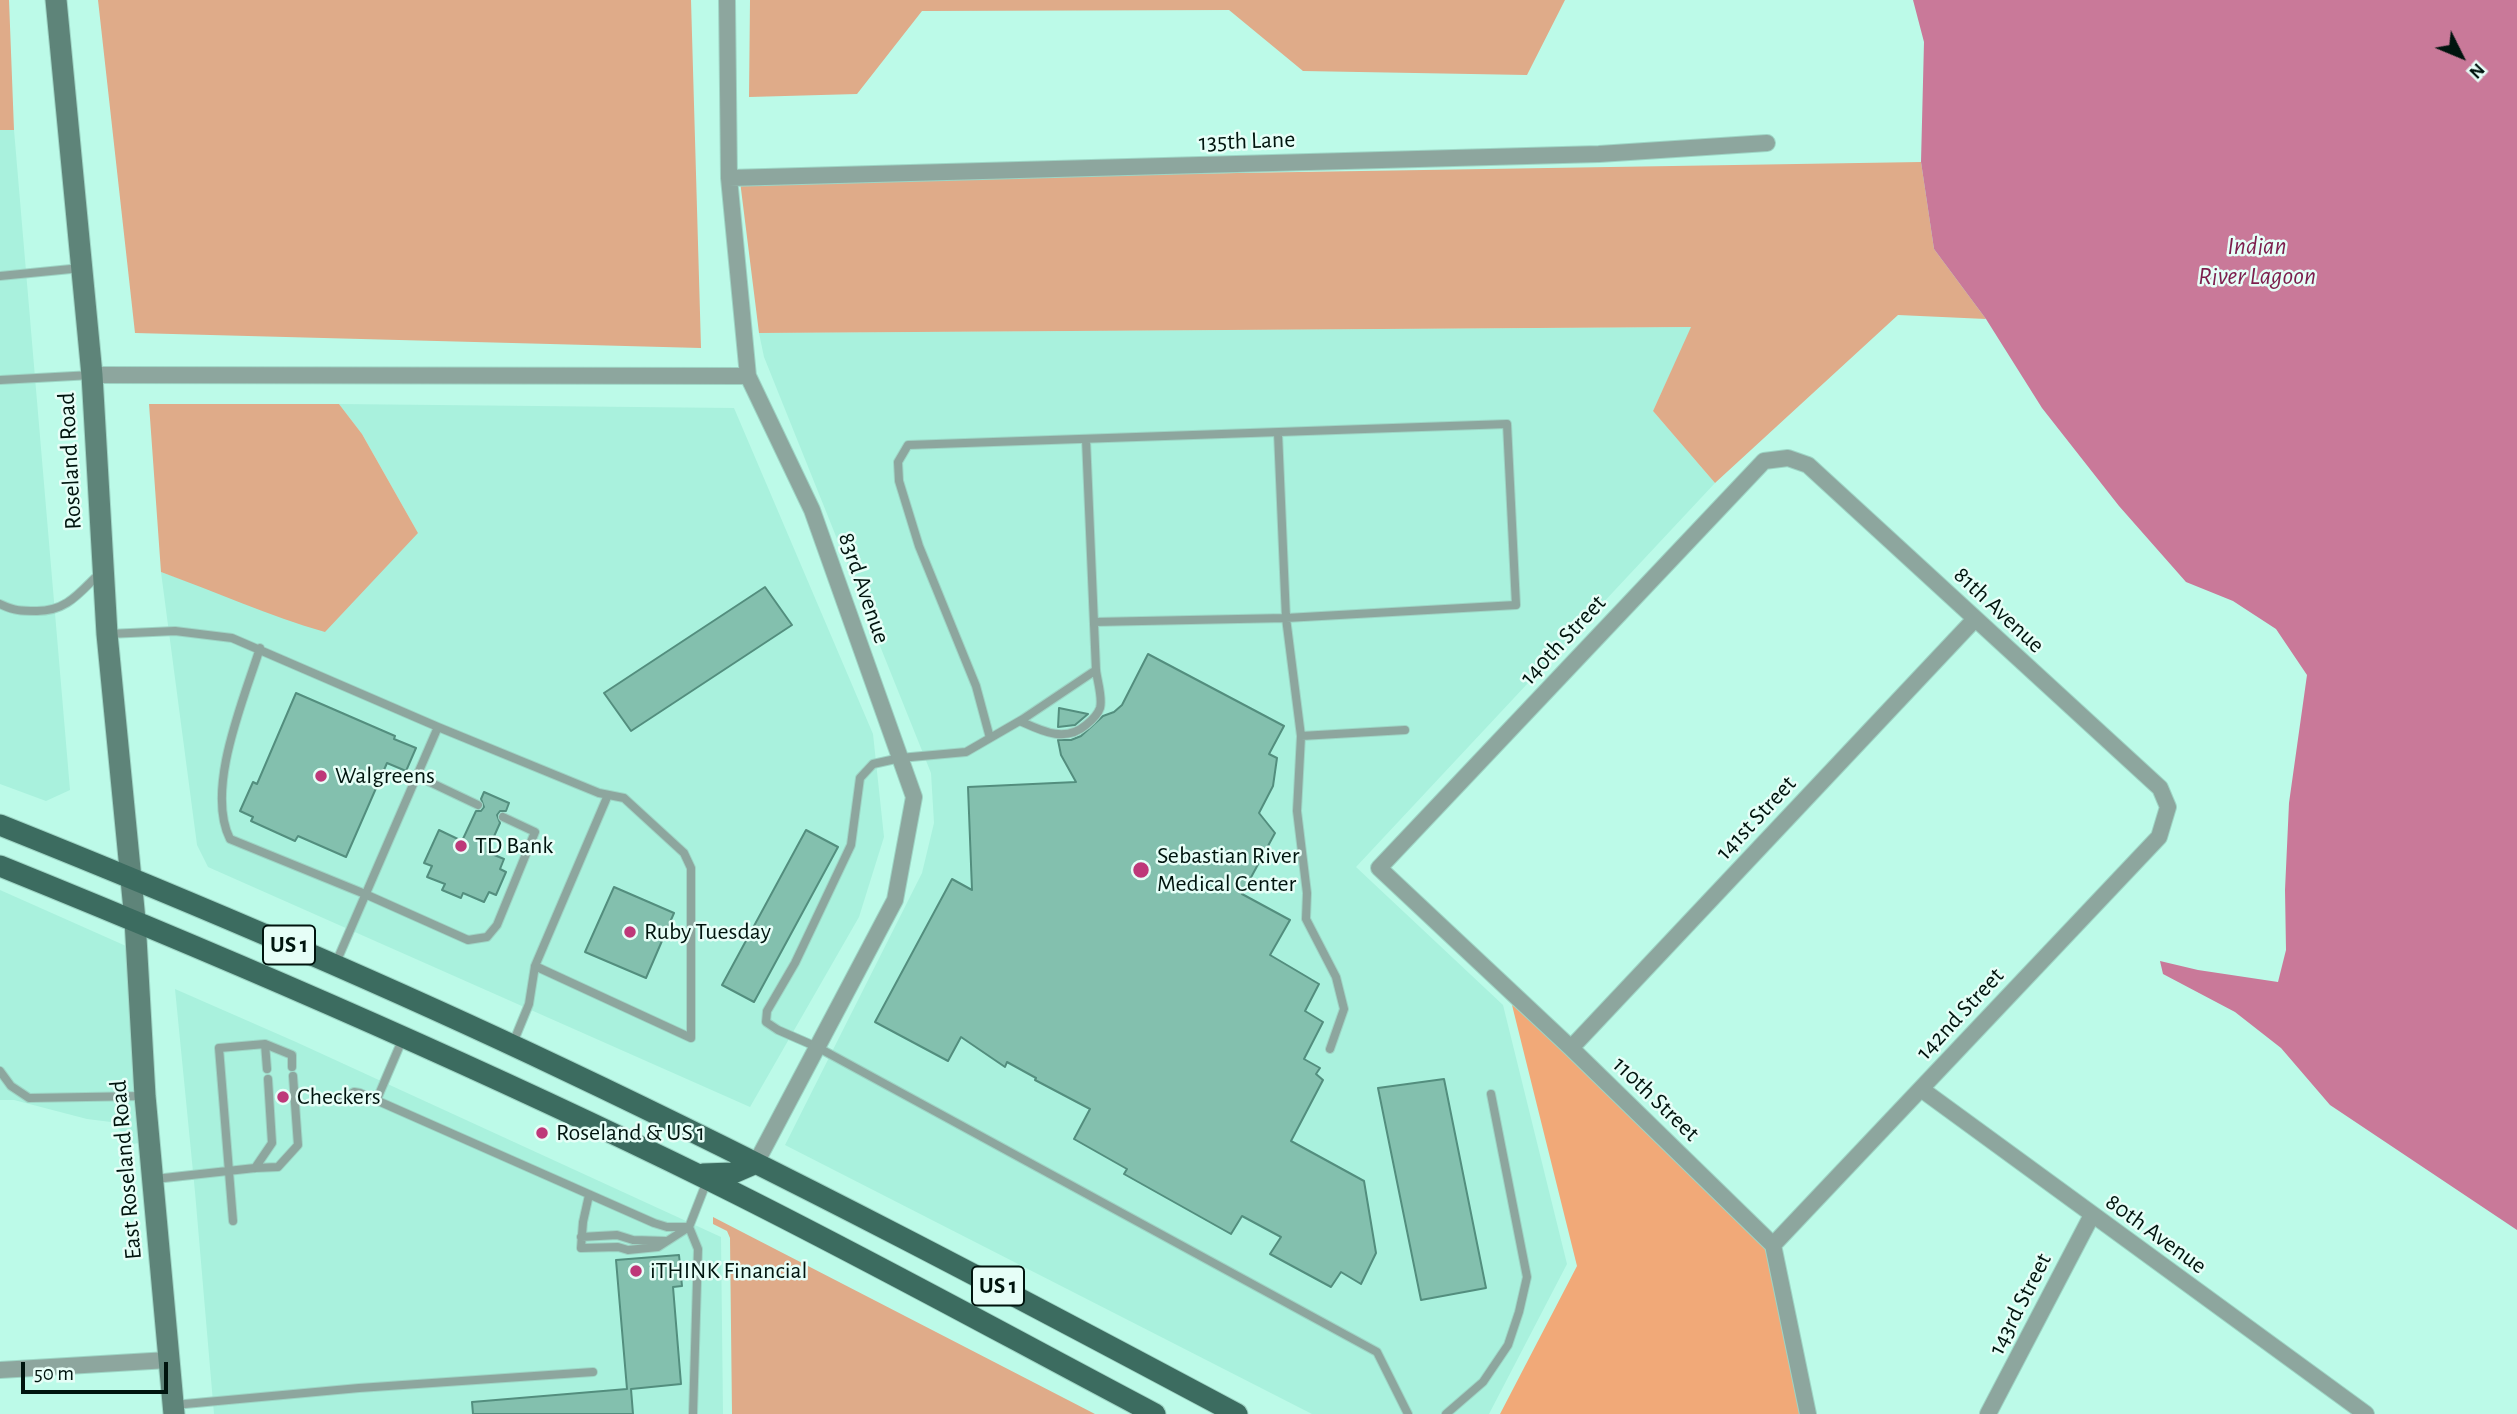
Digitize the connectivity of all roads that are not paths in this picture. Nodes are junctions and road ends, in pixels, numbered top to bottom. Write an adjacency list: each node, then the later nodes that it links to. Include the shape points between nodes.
1 (56, 0): 5 (main road, Roseland Road)
2 (727, 0): 4 (street, 83rd Avenue)
3 (1767, 143): 4 (street, 135th Lane, via 1599,154)
4 (729, 178): 8 (street, 83rd Avenue)
5 (82, 267): 6 (lane); 7 (main road, Roseland Road)
6 (0, 276)
7 (92, 375): 8 (street); 9 (lane); 13 (main road, Roseland Road)
8 (748, 376): 28 (street, 83rd Avenue, via 812,510)
9 (0, 380)
10 (1278, 433): 11 (lane); 17 (lane); 17 (lane, via 1507,424 1517,605)
11 (1086, 439): 19 (lane); 27 (lane, via 908,445 898,462 899,481 919,546 976,686)
12 (1788, 458): 18 (street, 81th Avenue, via 1808,466); 36 (street, 140th Street, via 1764,461)
13 (102, 571): 15 (lane, via 60,609); 20 (main road, Roseland Road)
14 (0, 604): 15 (lane)
15 (15, 611): 16 (lane)
16 (0, 612)
17 (1286, 618): 19 (lane); 26 (lane)
18 (1975, 619): 32 (street, 81th Avenue, via 2160,788); 46 (street, 141st Street)
19 (1094, 622): 22 (lane)
20 (107, 634): 21 (lane, via 175,632 232,638); 37 (main road, Roseland Road)
21 (260, 648): 24 (lane); 38 (lane, via 226,757 224,827 230,839)
22 (1096, 670): 23 (lane); 23 (lane, via 1100,707 1079,731 1065,736 1045,733)
23 (1020, 721): 27 (lane)
24 (438, 727): 29 (lane); 30 (lane)
25 (1405, 730): 26 (lane)
26 (1301, 736): 47 (lane, via 1297,811 1306,919 1336,977 1345,1009)
27 (990, 738): 28 (lane, via 966,752)
28 (900, 758): 45 (street, 83rd Avenue, via 914,797 895,900); 45 (lane, via 873,764 860,778 851,845 768,1010 766,1022)
29 (417, 776): 31 (lane); 38 (lane)
30 (608, 795): 41 (lane); 41 (lane, via 624,798 684,853 691,868 691,1038)
31 (478, 805)
32 (2168, 807): 49 (street, 142nd Street, via 2159,837)
33 (503, 817): 38 (lane, via 535,832 497,925 486,937 468,940)
34 (0, 825): 37 (main road, US 1)
35 (0, 866): 39 (main road, US 1)
36 (1379, 868): 46 (street, 110th Street)
37 (131, 878): 39 (main road, Roseland Road); 40 (main road, US 1)
38 (365, 894): 40 (lane)
39 (135, 920): 42 (main road, US 1); 51 (main road, East Roseland Road)
40 (335, 965): 44 (main road, US 1)
41 (535, 966): 44 (lane, via 529,1004)
42 (403, 1038): 53 (lane); 57 (main road, US 1)
43 (265, 1044): 55 (lane, via 272,1143); 55 (lane, via 292,1055 298,1145 278,1167); 56 (lane, via 219,1048)
44 (512, 1046): 54 (main road, US 1)
45 (817, 1047): 54 (street, 83rd Avenue); 73 (lane, via 1377,1352)
46 (1571, 1048): 65 (street, 110th Street)
47 (1331, 1049)
48 (0, 1071): 51 (lane, via 29,1098)
49 (1921, 1089): 60 (street, 80th Avenue); 65 (street, 142nd Street)
50 (1490, 1094): 74 (lane, via 1527,1277 1508,1345 1483,1382)
51 (145, 1096): 58 (main road, East Roseland Road)
52 (342, 1100): 53 (lane, via 354,1092)
53 (377, 1100): 59 (lane)
54 (756, 1163): 57 (main road, via 733,1173); 72 (main road, US 1)
55 (255, 1168): 56 (lane)
56 (229, 1170): 58 (lane); 61 (lane)
57 (700, 1176): 62 (lane); 71 (main road, US 1)
58 (153, 1180): 66 (main road, East Roseland Road)
59 (589, 1195): 62 (lane, via 654,1223); 63 (lane)
60 (2092, 1215): 76 (street, 143rd Street); 77 (street, 80th Avenue)
61 (233, 1221)
62 (689, 1227): 64 (lane); 70 (lane, via 698,1249)
63 (581, 1237): 64 (lane, via 617,1235); 64 (lane, via 581,1248 648,1248)
64 (669, 1241)
65 (1773, 1245): 75 (street)
66 (168, 1360): 67 (street); 69 (main road, East Roseland Road)
67 (0, 1370)
68 (593, 1372): 69 (lane, via 359,1388)
69 (173, 1410)
70 (693, 1414)
71 (1155, 1414)
72 (1237, 1414)
73 (1408, 1414)
74 (1446, 1414)
75 (1808, 1414)
76 (1988, 1414)
77 (2366, 1414)

